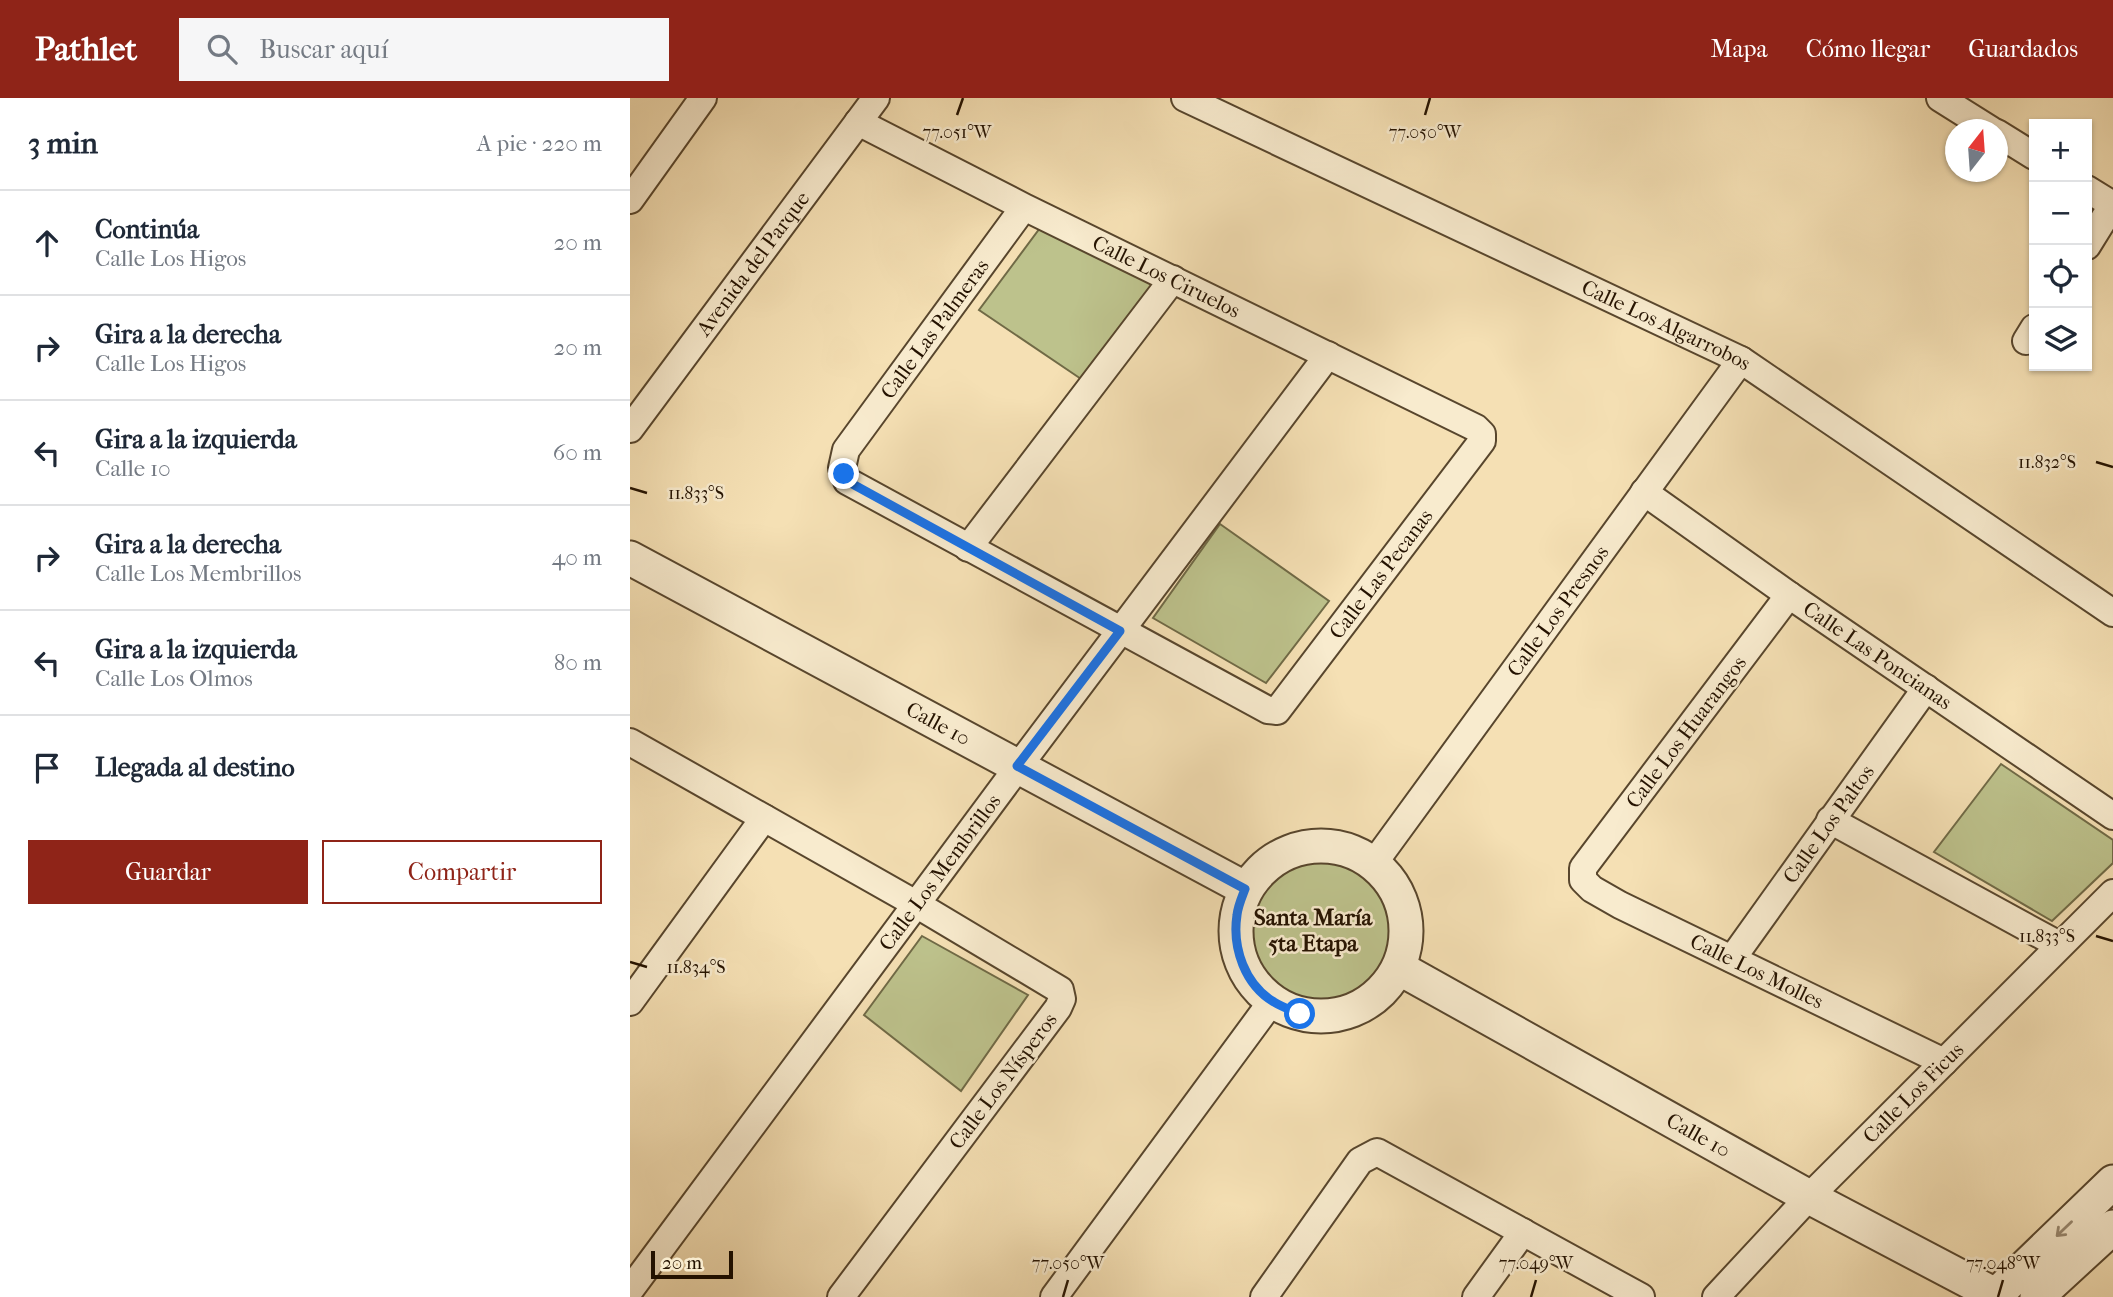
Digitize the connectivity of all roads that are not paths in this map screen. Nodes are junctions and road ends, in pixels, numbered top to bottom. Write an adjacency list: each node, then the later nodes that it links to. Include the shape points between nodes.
1 (703, 98): 10 (street)
2 (876, 98): 6 (street, Avenida del Parque)
3 (1185, 98): 16 (street, Calle Los Algarrobos)
4 (1940, 98): 5 (street)
5 (1973, 119)
6 (859, 122): 12 (street, Calle Los Ciruelos); 18 (street, Avenida del Parque)
7 (2008, 140): 8 (street)
8 (2029, 153)
9 (2092, 192): 11 (street)
10 (630, 200)
11 (2113, 205): 13 (street)
12 (1024, 207): 14 (street, Calle Los Ciruelos); 20 (street, Calle Las Palmeras, via 846,450 842,468 847,481)
13 (2088, 245)
14 (1173, 279): 15 (street, Calle Los Ciruelos); 20 (street)
15 (1328, 355): 17 (street, Calle Los Ciruelos); 24 (street, Calle Los Membrillos)
16 (1741, 360): 19 (street, Calle Los Presnos); 23 (street, Calle Los Algarrobos)
17 (1476, 428): 24 (street, Calle Las Pecanas, via 1482,441 1277,711)
18 (630, 429)
19 (1644, 492): 22 (street, Calle Las Poncianas); 31 (street, Calle Los Presnos)
20 (968, 548): 24 (street)
21 (630, 558): 27 (street, Calle 10)
22 (1789, 595): 25 (street, Calle Las Poncianas); 32 (street, Calle Los Huarangos)
23 (2113, 613)
24 (1120, 631): 27 (street, Calle Los Membrillos)
25 (1926, 688): 28 (street, Calle Las Poncianas); 30 (street, Calle Los Paltos)
26 (630, 742): 29 (street, Calle Los Nísperos)
27 (1017, 766): 33 (street, Calle 10); 35 (street, Calle Los Membrillos)
28 (2113, 816)
29 (764, 818): 35 (street, Calle Los Nísperos); 39 (street)
30 (1830, 820): 36 (street); 37 (street, Calle Los Paltos)
31 (1374, 863): 33 (street, via 1348,849 1318,845 1289,850 1264,866); 38 (street, via 1393,884 1405,911 1407,940)
32 (1583, 868): 37 (street, Calle Los Molles, via 1583,880 1592,888)
33 (1245, 889): 40 (street, via 1235,938 1241,962)
34 (2113, 893): 36 (street, Calle Los Ficus)
35 (916, 904): 47 (street, Calle Los Membrillos); 49 (street, Calle Los Nísperos, via 1054,984 1062,999)
36 (2059, 945): 41 (street, Calle Los Ficus)
37 (1732, 959): 41 (street, Calle Los Molles)
38 (1399, 968): 40 (street, via 1382,992 1358,1009 1329,1016 1300,1014); 43 (street, Calle 10)
39 (630, 1002)
40 (1272, 1002): 50 (street)
41 (1944, 1062): 43 (street, Calle Los Ficus)
42 (2113, 1182): 48 (street, one-way to 48)
43 (1809, 1197): 46 (street, Calle 10); 54 (street, Calle Los Ficus)
44 (2113, 1227): 55 (street)
45 (1523, 1232): 51 (street, via 1377,1152 1360,1161); 52 (street); 53 (street)
46 (1955, 1284): 48 (street, Calle 10)
47 (630, 1290)
48 (1997, 1296)
49 (841, 1297)
50 (1054, 1297)
51 (1264, 1297)
52 (1476, 1297)
53 (1641, 1297)
54 (1716, 1297)
55 (2037, 1297)

